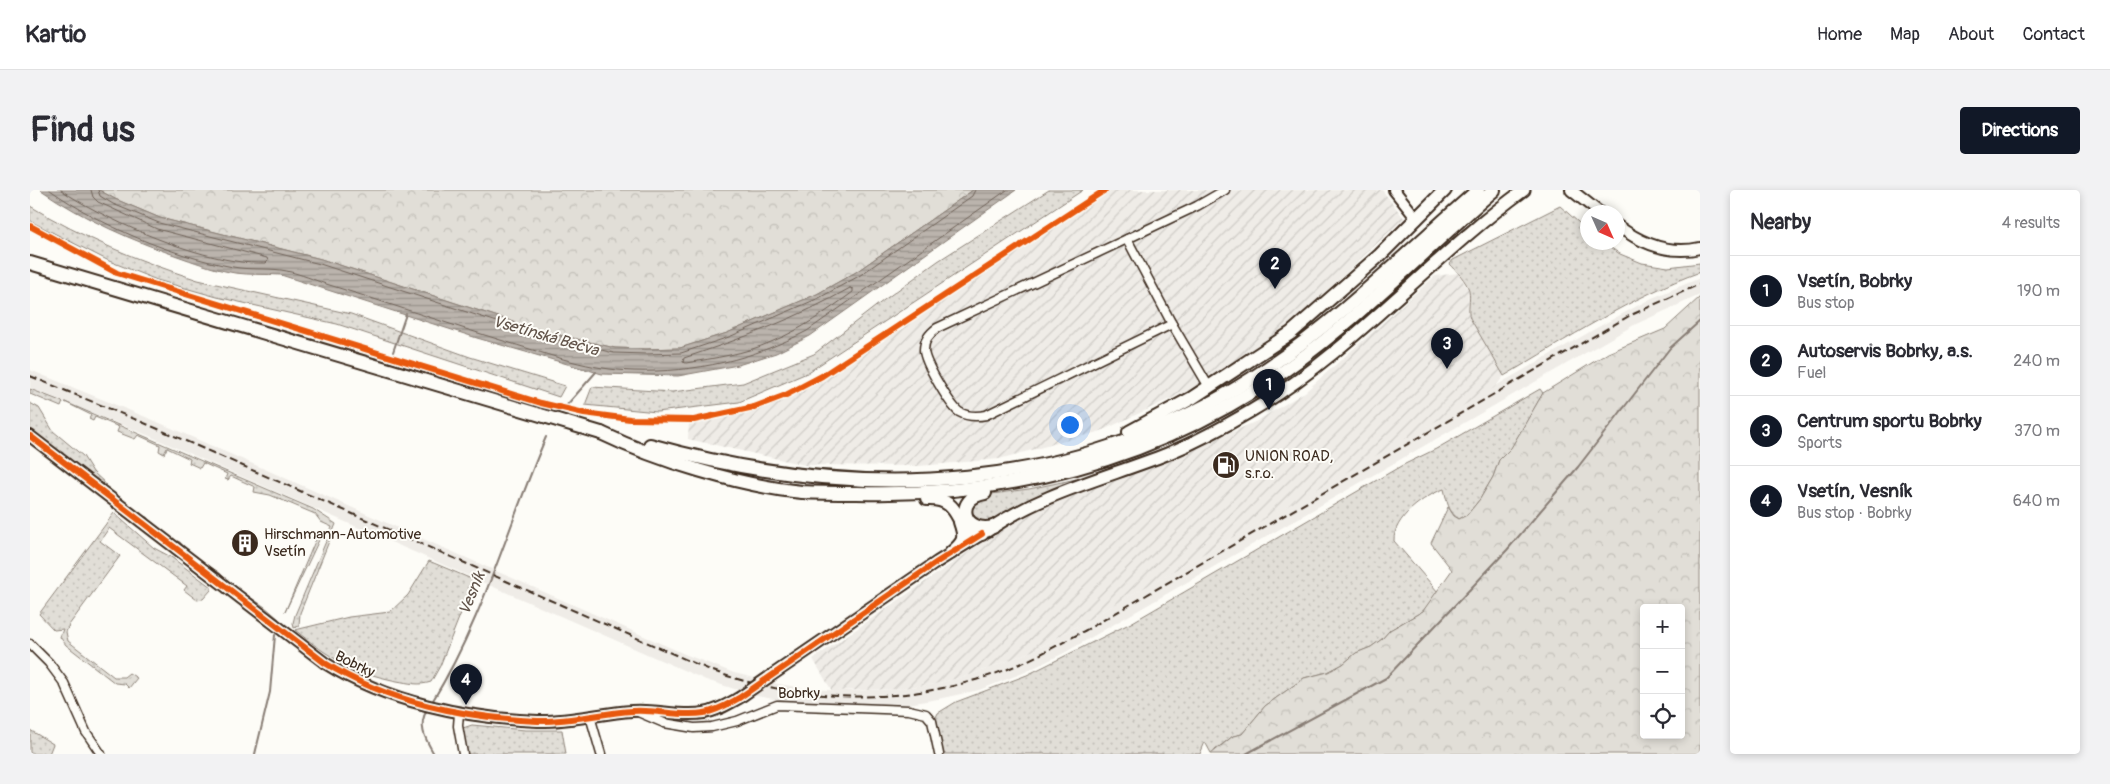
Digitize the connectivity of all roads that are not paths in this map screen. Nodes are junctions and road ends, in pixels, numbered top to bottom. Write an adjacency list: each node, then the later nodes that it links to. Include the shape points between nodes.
1 (1224, 190): 11 (street, via 1198,206)
2 (1394, 190): 9 (street)
3 (1445, 190): 9 (main road)
4 (1478, 190): 18 (main road, via 1334,318 1252,379 1200,408 1128,441 1090,454)
5 (1494, 190): 19 (main road, via 1356,314 1258,389 1205,419 1142,448)
6 (1524, 190): 22 (main road, via 1437,260 1334,353 1274,398 1209,435 1026,507)
7 (1571, 190): 8 (street)
8 (1590, 205)
9 (1417, 219): 15 (main road, via 1317,312)
10 (1625, 231): 12 (street, via 1665,250)
11 (1127, 239): 14 (street); 14 (street, via 938,328 925,342 926,360 953,406 968,416 978,417)
12 (1700, 248)
13 (30, 263): 16 (main road)
14 (1172, 324): 15 (street)
15 (1209, 387): 18 (main road, via 1114,440)
16 (601, 433): 18 (main road, via 716,462 825,479 941,479); 20 (main road, via 634,448 715,473 774,488)
17 (30, 436): 26 (street, Bobrky, via 325,663 349,678 409,700)
18 (1018, 470)
19 (1052, 475): 20 (main road, via 942,492); 22 (main road, via 1017,488 973,496 965,509 968,520)
20 (823, 493): 21 (main road, via 875,499 940,499 953,508)
21 (960, 520): 22 (main road, via 967,530); 23 (main road, via 964,537)
22 (979, 533): 23 (street, Bobrky)
23 (951, 554): 25 (street, Bobrky, bridge, via 739,698 719,708 705,713 682,714)
24 (30, 644): 28 (street, via 64,683 86,732)
25 (634, 710): 27 (street, Bobrky); 31 (street, Bobrky, via 664,723 694,728 738,721 777,705 910,710 926,714 932,721)
26 (459, 713): 27 (street, Bobrky, via 540,721); 29 (street)
27 (590, 716): 30 (street)
28 (101, 754)
29 (463, 754)
30 (602, 754)
31 (939, 754)

